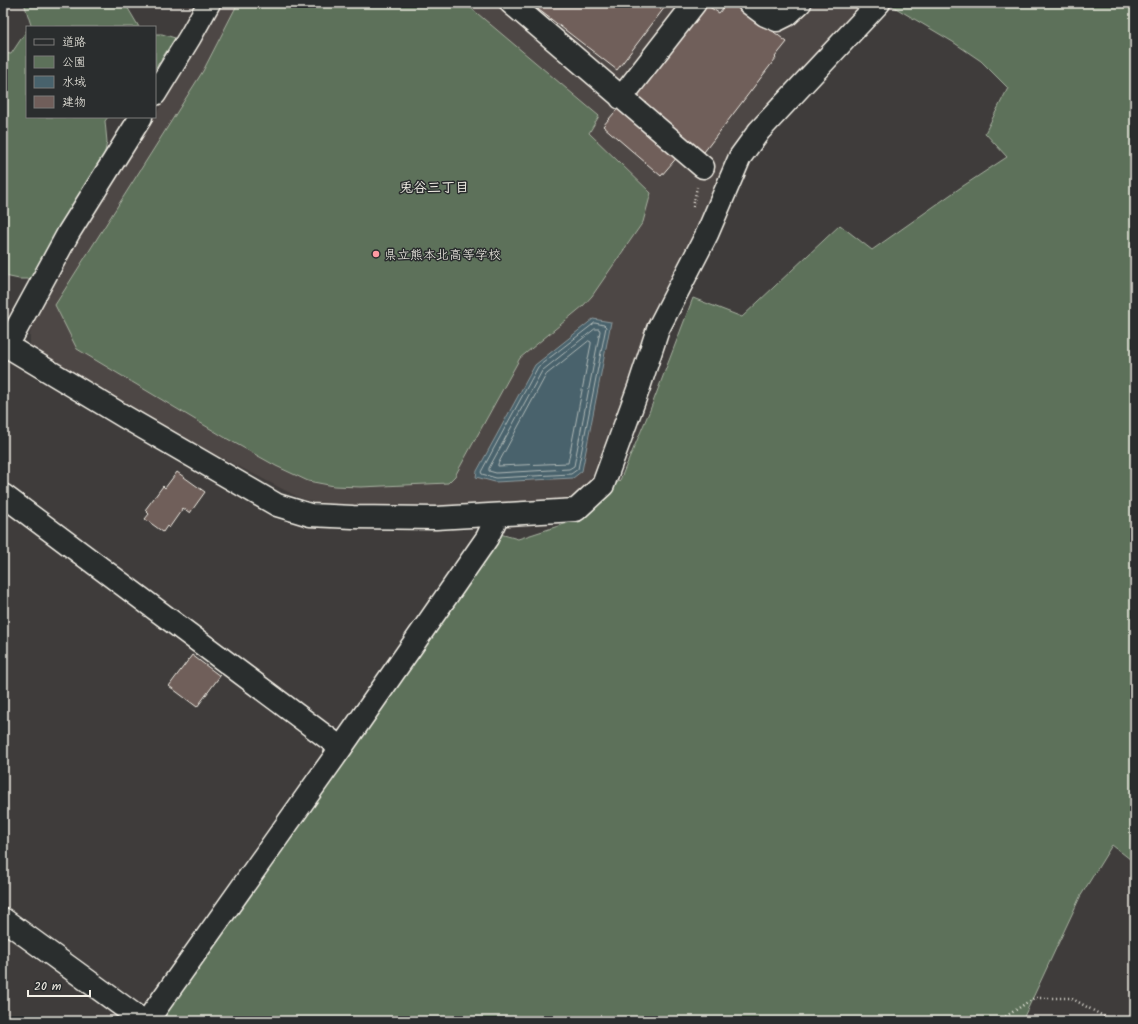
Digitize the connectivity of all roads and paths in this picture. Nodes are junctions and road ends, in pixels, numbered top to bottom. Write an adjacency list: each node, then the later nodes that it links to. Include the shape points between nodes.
1 (209, 3): 7 (street)
2 (511, 3): 8 (street)
3 (695, 3): 8 (street)
4 (749, 3): 5 (street, via 777,20)
5 (800, 3)
6 (879, 3): 14 (street, via 759,130 740,157 707,234 658,329 603,485 576,510)
7 (156, 92)
8 (621, 98): 10 (street)
9 (140, 118): 12 (street, via 69,232)
10 (700, 176): 11 (path)
11 (693, 207)
12 (5, 347): 14 (street, via 277,505 310,516 436,518)
13 (3, 495): 15 (street)
14 (498, 515): 15 (street, via 487,538)
15 (340, 748): 18 (street)
16 (3, 918): 17 (street)
17 (143, 1021)
18 (147, 1021)
19 (999, 1021): 20 (path, via 1034,998 1071,998)
20 (1112, 1021)

